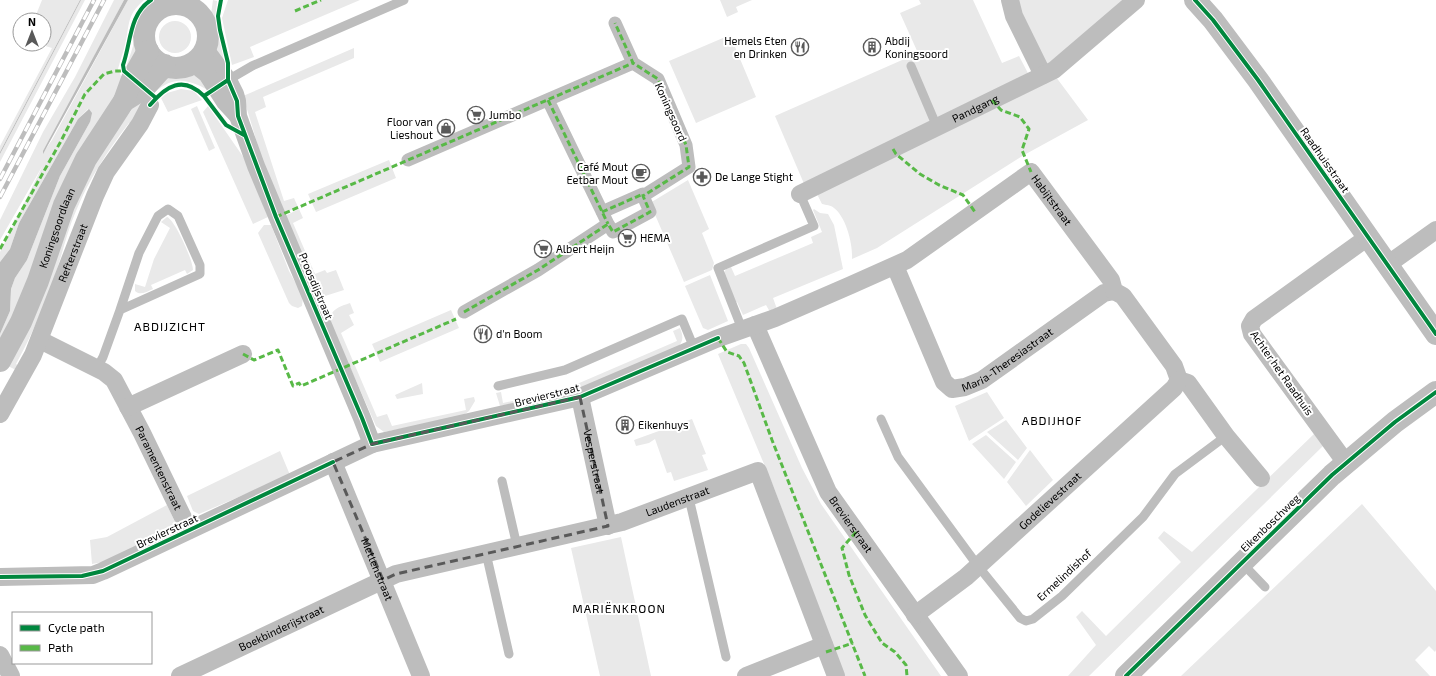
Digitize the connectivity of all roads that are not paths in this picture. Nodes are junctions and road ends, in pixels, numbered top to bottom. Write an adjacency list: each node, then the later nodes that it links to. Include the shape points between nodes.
1 (404, 0): 13 (lane, via 252,66)
2 (1010, 0): 12 (street, via 1014,16)
3 (1136, 0): 12 (street, Pandgang, via 1054,70)
4 (1195, 0): 25 (street, Raadhuisstraat, via 1258,80)
5 (192, 4): 7 (street, via 169,5 158,9 145,28 144,40); 8 (street, via 206,24 208,36)
6 (616, 23): 9 (street)
7 (148, 51): 10 (street, via 155,60); 15 (street, Koningsoordlaan, via 132,79)
8 (199, 56): 10 (street, via 179,67); 13 (street, Proosdijstraat); 17 (street, Proosdijstraat, via 225,102)
9 (632, 63): 14 (street); 21 (street, Koningsoord, via 658,79 686,145 689,167)
10 (165, 66): 15 (street, Koningsoordlaan, via 143,89)
11 (910, 66): 18 (lane)
12 (1043, 75): 18 (street, Pandgang)
13 (228, 80): 17 (street, Proosdijstraat, via 237,102)
14 (548, 100): 19 (street); 22 (street)
15 (124, 102): 36 (street, Koningsoordlaan, via 86,159 64,205 24,315)
16 (150, 105): 33 (street, Refterstraat, via 140,124 106,172 94,196)
17 (238, 116): 46 (street, Proosdijstraat, via 276,217)
18 (937, 127): 20 (street, Pandgang)
19 (408, 160)
20 (800, 194): 31 (lane, via 814,226 718,268)
21 (643, 196): 22 (street, Koningsoord, via 642,194); 23 (street, via 650,212 613,232)
22 (602, 212): 23 (street)
23 (608, 224): 30 (street, via 538,270)
24 (1436, 230): 26 (street)
25 (1368, 237): 26 (street, Raadhuisstraat); 48 (street, Achter het Raadhuis, via 1254,319 1250,326 1252,334)
26 (1387, 265): 32 (street, Raadhuisstraat)
27 (894, 266): 28 (street, Habijtstraat, via 907,260 1031,172 1112,280); 28 (street, Maria-Theresiastraat, via 944,382 952,388 965,387 982,380 1104,292); 31 (street, Habijtstraat)
28 (1114, 291): 38 (street, Habijtstraat, via 1124,296 1174,366)
29 (120, 310): 29 (lane, via 138,253 158,216 168,209 178,216 200,265 200,274); 37 (lane)
30 (464, 312)
31 (749, 327): 34 (street, Brevierstraat); 61 (street, Brevierstraat, via 828,492)
32 (1436, 334)
33 (40, 340): 37 (street, Paramentenstraat); 43 (street, Refterstraat)
34 (694, 348): 39 (lane, via 682,319 565,370); 41 (street, Brevierstraat)
35 (243, 354): 42 (street)
36 (0, 361)
37 (98, 368): 42 (street, Paramentenstraat, via 114,380)
38 (1179, 380): 45 (street, Habijtstraat, via 1188,383); 57 (street, Godelievestraat, via 1174,388)
39 (498, 386)
40 (1436, 392): 48 (street, Eikenboschweg)
41 (580, 397): 46 (street, Brevierstraat); 52 (street, Vesperstraat)
42 (128, 407): 53 (street, Paramentenstraat)
43 (0, 414)
44 (881, 419): 57 (lane, Ermelindishof, via 898,457)
45 (1226, 436): 49 (street, Habijtstraat); 57 (lane, Ermelindishof, via 1175,474 1143,517 1062,596 1033,619 1026,621 1020,618)
46 (372, 444): 47 (street, Brevierstraat)
47 (333, 462): 53 (street, Brevierstraat); 59 (street, Mettenstraat)
48 (1346, 463): 56 (street, Eikenboschweg)
49 (1261, 478)
50 (502, 481): 54 (lane)
51 (689, 498): 52 (street, Laudenstraat); 62 (street, Laudenstraat, via 758,471); 65 (lane)
52 (608, 526): 54 (street, Laudenstraat)
53 (189, 530): 58 (street, Brevierstraat, via 92,575)
54 (517, 546): 55 (street, Laudenstraat)
55 (486, 553): 59 (street, Laudenstraat, via 396,574); 63 (lane)
56 (1242, 562): 60 (lane); 72 (street, Eikenboschweg)
57 (978, 566): 61 (street, Godelievestraat)
58 (0, 577)
59 (383, 580): 67 (street, Boekbinderijstraat); 68 (street, Mettenstraat)
60 (1265, 587)
61 (915, 615): 71 (street, Brevierstraat)
62 (824, 645): 69 (street); 70 (street, Laudenstraat)
63 (509, 654)
64 (0, 655): 66 (street)
65 (726, 657)
66 (11, 676)
67 (180, 676)
68 (421, 676)
69 (746, 676)
70 (836, 676)
71 (959, 676)
72 (1126, 676)

